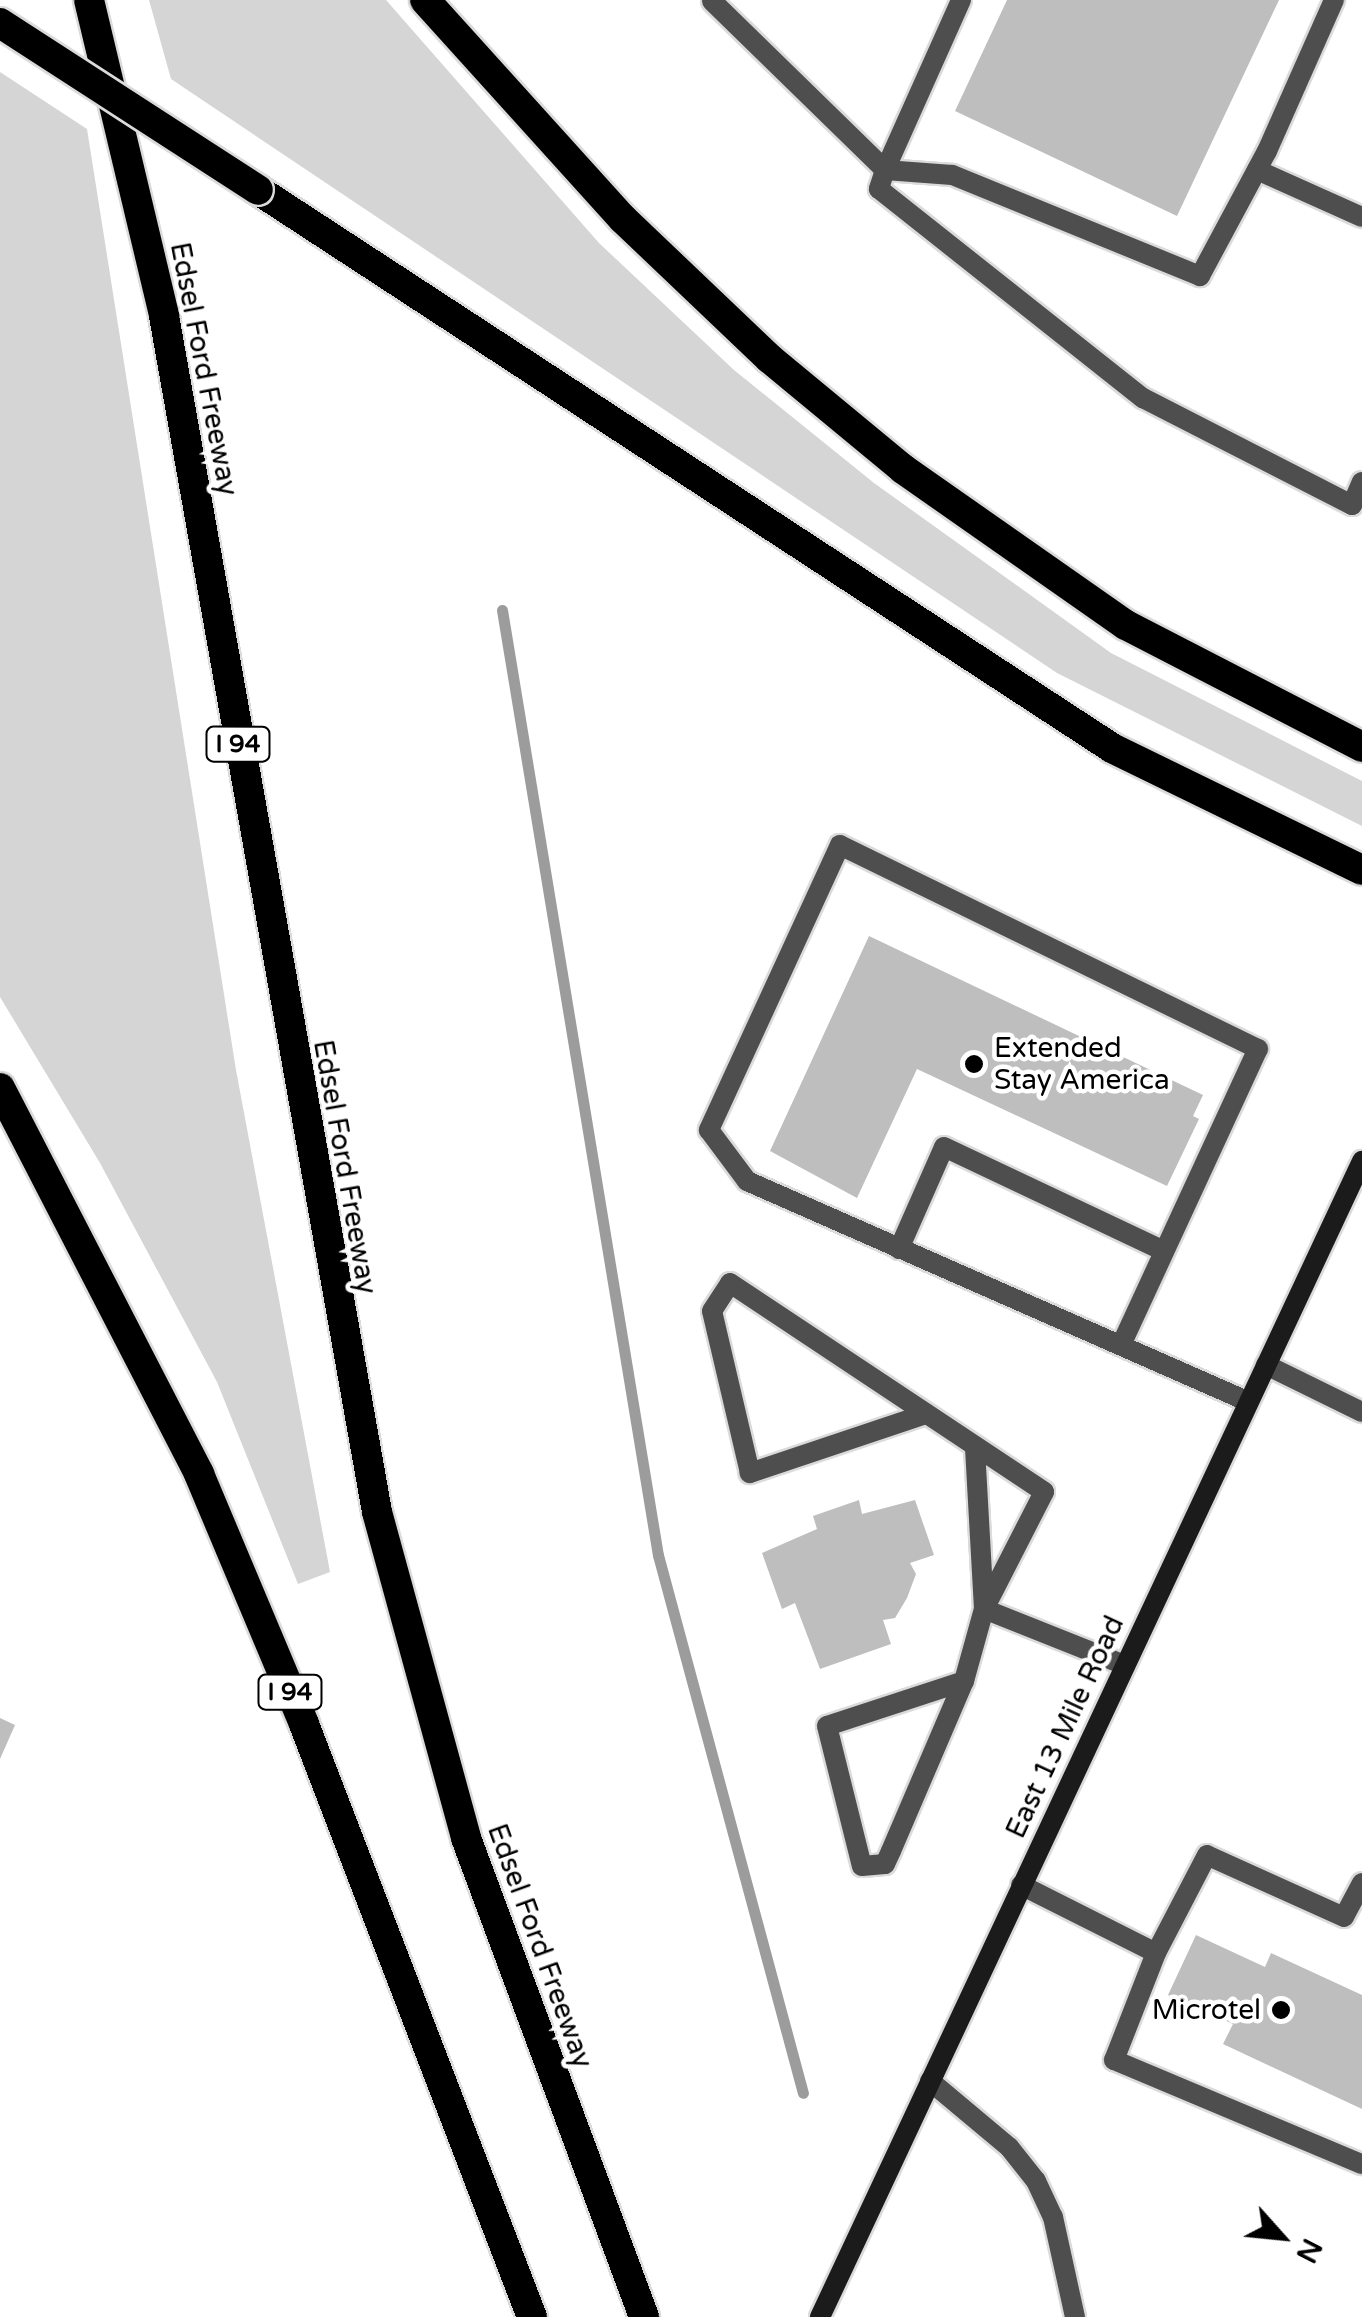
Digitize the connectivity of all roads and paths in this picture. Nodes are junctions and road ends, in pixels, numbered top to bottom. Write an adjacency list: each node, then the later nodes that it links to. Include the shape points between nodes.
1 (89, 0): 32 (highway, Edsel Ford Freeway / I 94, via 164,316 311,1172 377,1512 466,1838)
2 (425, 0): 11 (highway, via 622,220 769,358 903,468 1126,625)
3 (712, 0): 7 (street)
4 (961, 0): 7 (street)
5 (1334, 0): 8 (street)
6 (0, 24): 12 (highway, bridge, via 1112,748)
7 (885, 170): 8 (street, via 952,174 1200,276); 10 (street, via 879,189 1144,398 1352,505)
8 (1257, 170): 9 (street)
9 (1362, 217)
10 (1362, 482)
11 (1362, 747)
12 (1362, 870)
13 (0, 1088): 31 (highway, I 94, via 198,1474 304,1724)
14 (1362, 1161): 18 (main road, East 13 Mile Road)
15 (899, 1249): 16 (street, via 944,1147); 16 (street, via 747,1181 709,1130 840,845 1258,1049); 17 (street)
16 (1164, 1251): 17 (street)
17 (1122, 1343): 19 (street)
18 (1266, 1365): 19 (main road, East 13 Mile Road); 20 (street)
19 (1249, 1402): 24 (main road, East 13 Mile Road)
20 (1362, 1412)
21 (926, 1414): 21 (street, via 730,1283 712,1310 750,1473); 22 (street)
22 (974, 1446): 23 (street); 23 (street, via 1044,1492)
23 (984, 1608): 24 (street); 25 (street)
24 (1125, 1665): 27 (main road, East 13 Mile Road)
25 (964, 1681): 25 (street, via 885,1864 862,1866 827,1726)
26 (1362, 1884): 28 (street, via 1344,1917 1207,1855)
27 (1021, 1885): 28 (street); 29 (main road, East 13 Mile Road)
28 (1156, 1953): 30 (street, via 1114,2060)
29 (930, 2080): 33 (main road, East 13 Mile Road); 34 (street, via 1009,2147 1036,2181 1052,2216)
30 (1362, 2164)
31 (532, 2317)
32 (644, 2317)
33 (820, 2317)
34 (1075, 2317)

